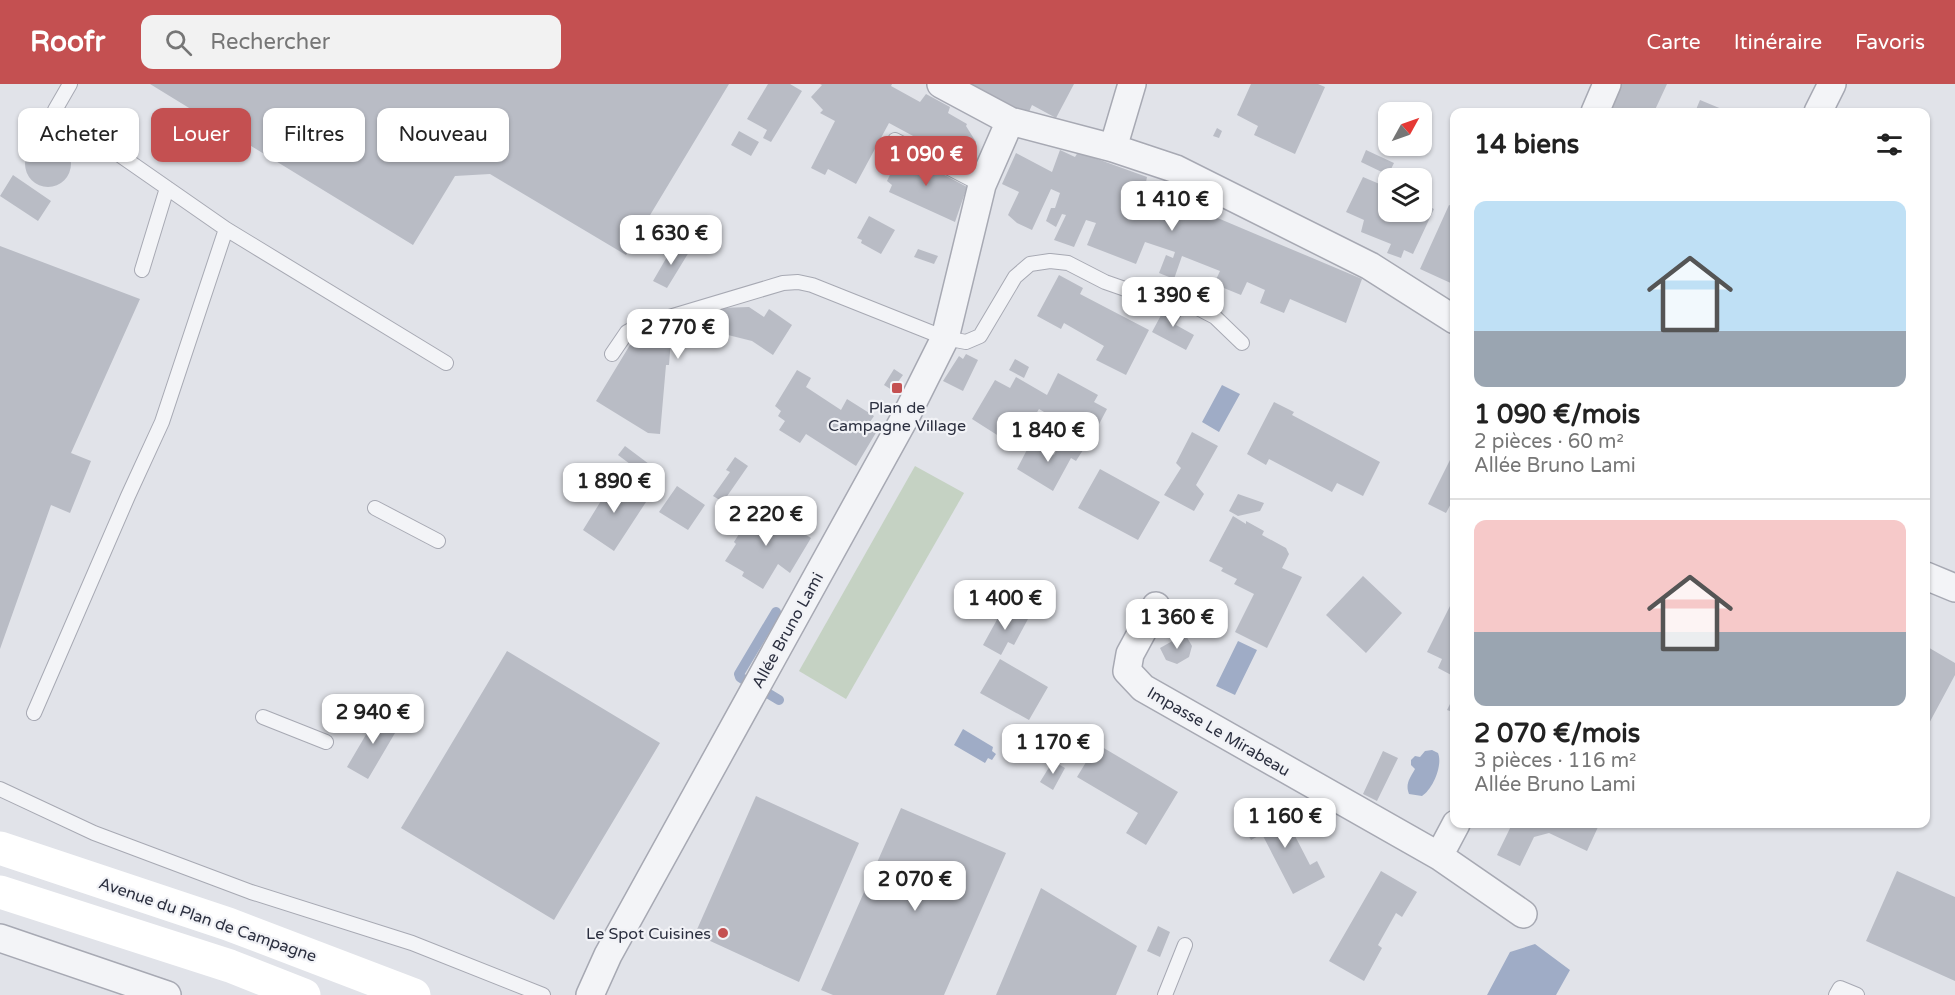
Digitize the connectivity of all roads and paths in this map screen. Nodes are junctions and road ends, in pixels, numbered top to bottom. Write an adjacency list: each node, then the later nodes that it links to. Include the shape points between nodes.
1 (70, 84): 12 (lane, via 55,110)
2 (941, 84): 8 (street)
3 (1132, 84): 10 (street)
4 (1607, 84): 6 (street)
5 (1832, 84): 7 (street)
6 (1597, 108)
7 (1820, 108)
8 (1010, 121): 10 (street); 11 (street, Allée Bruno Lami)
9 (895, 140): 11 (lane)
10 (1113, 148): 15 (street, via 1176,169 1303,231 1370,266)
11 (982, 185): 16 (street, Allée Bruno Lami)
12 (167, 188): 13 (lane); 14 (lane)
13 (226, 229): 19 (lane); 25 (lane, via 162,422)
14 (142, 270)
15 (1450, 317)
16 (945, 338): 17 (lane, via 966,342 980,336 1015,277 1030,264 1050,261 1068,263 1125,289 1149,287 1169,292 1215,317); 18 (lane, via 798,282 783,283 636,327 627,332); 40 (street, Allée Bruno Lami, via 608,955)
17 (1242, 343)
18 (612, 354)
19 (446, 363)
20 (375, 508): 21 (lane)
21 (438, 541)
22 (1930, 578): 23 (street)
23 (1955, 588)
24 (1156, 606): 31 (street, Impasse Le Mirabeau, via 1130,654 1127,671 1143,688)
25 (34, 713)
26 (263, 717): 27 (lane)
27 (326, 742)
28 (0, 789): 39 (lane, via 94,833 251,892 412,943)
29 (1454, 828): 31 (street)
30 (0, 848): 38 (main road, Avenue du Plan de Campagne, via 228,924)
31 (1439, 856): 33 (street, Impasse Le Mirabeau)
32 (0, 892): 37 (main road, via 230,966)
33 (1523, 914)
34 (0, 938): 36 (street)
35 (1185, 945): 41 (lane)
36 (167, 995)
37 (303, 995)
38 (414, 995)
39 (543, 995)
40 (590, 995)
41 (1165, 995)
42 (1836, 995): 43 (lane, via 1840,988)
43 (1857, 995)

